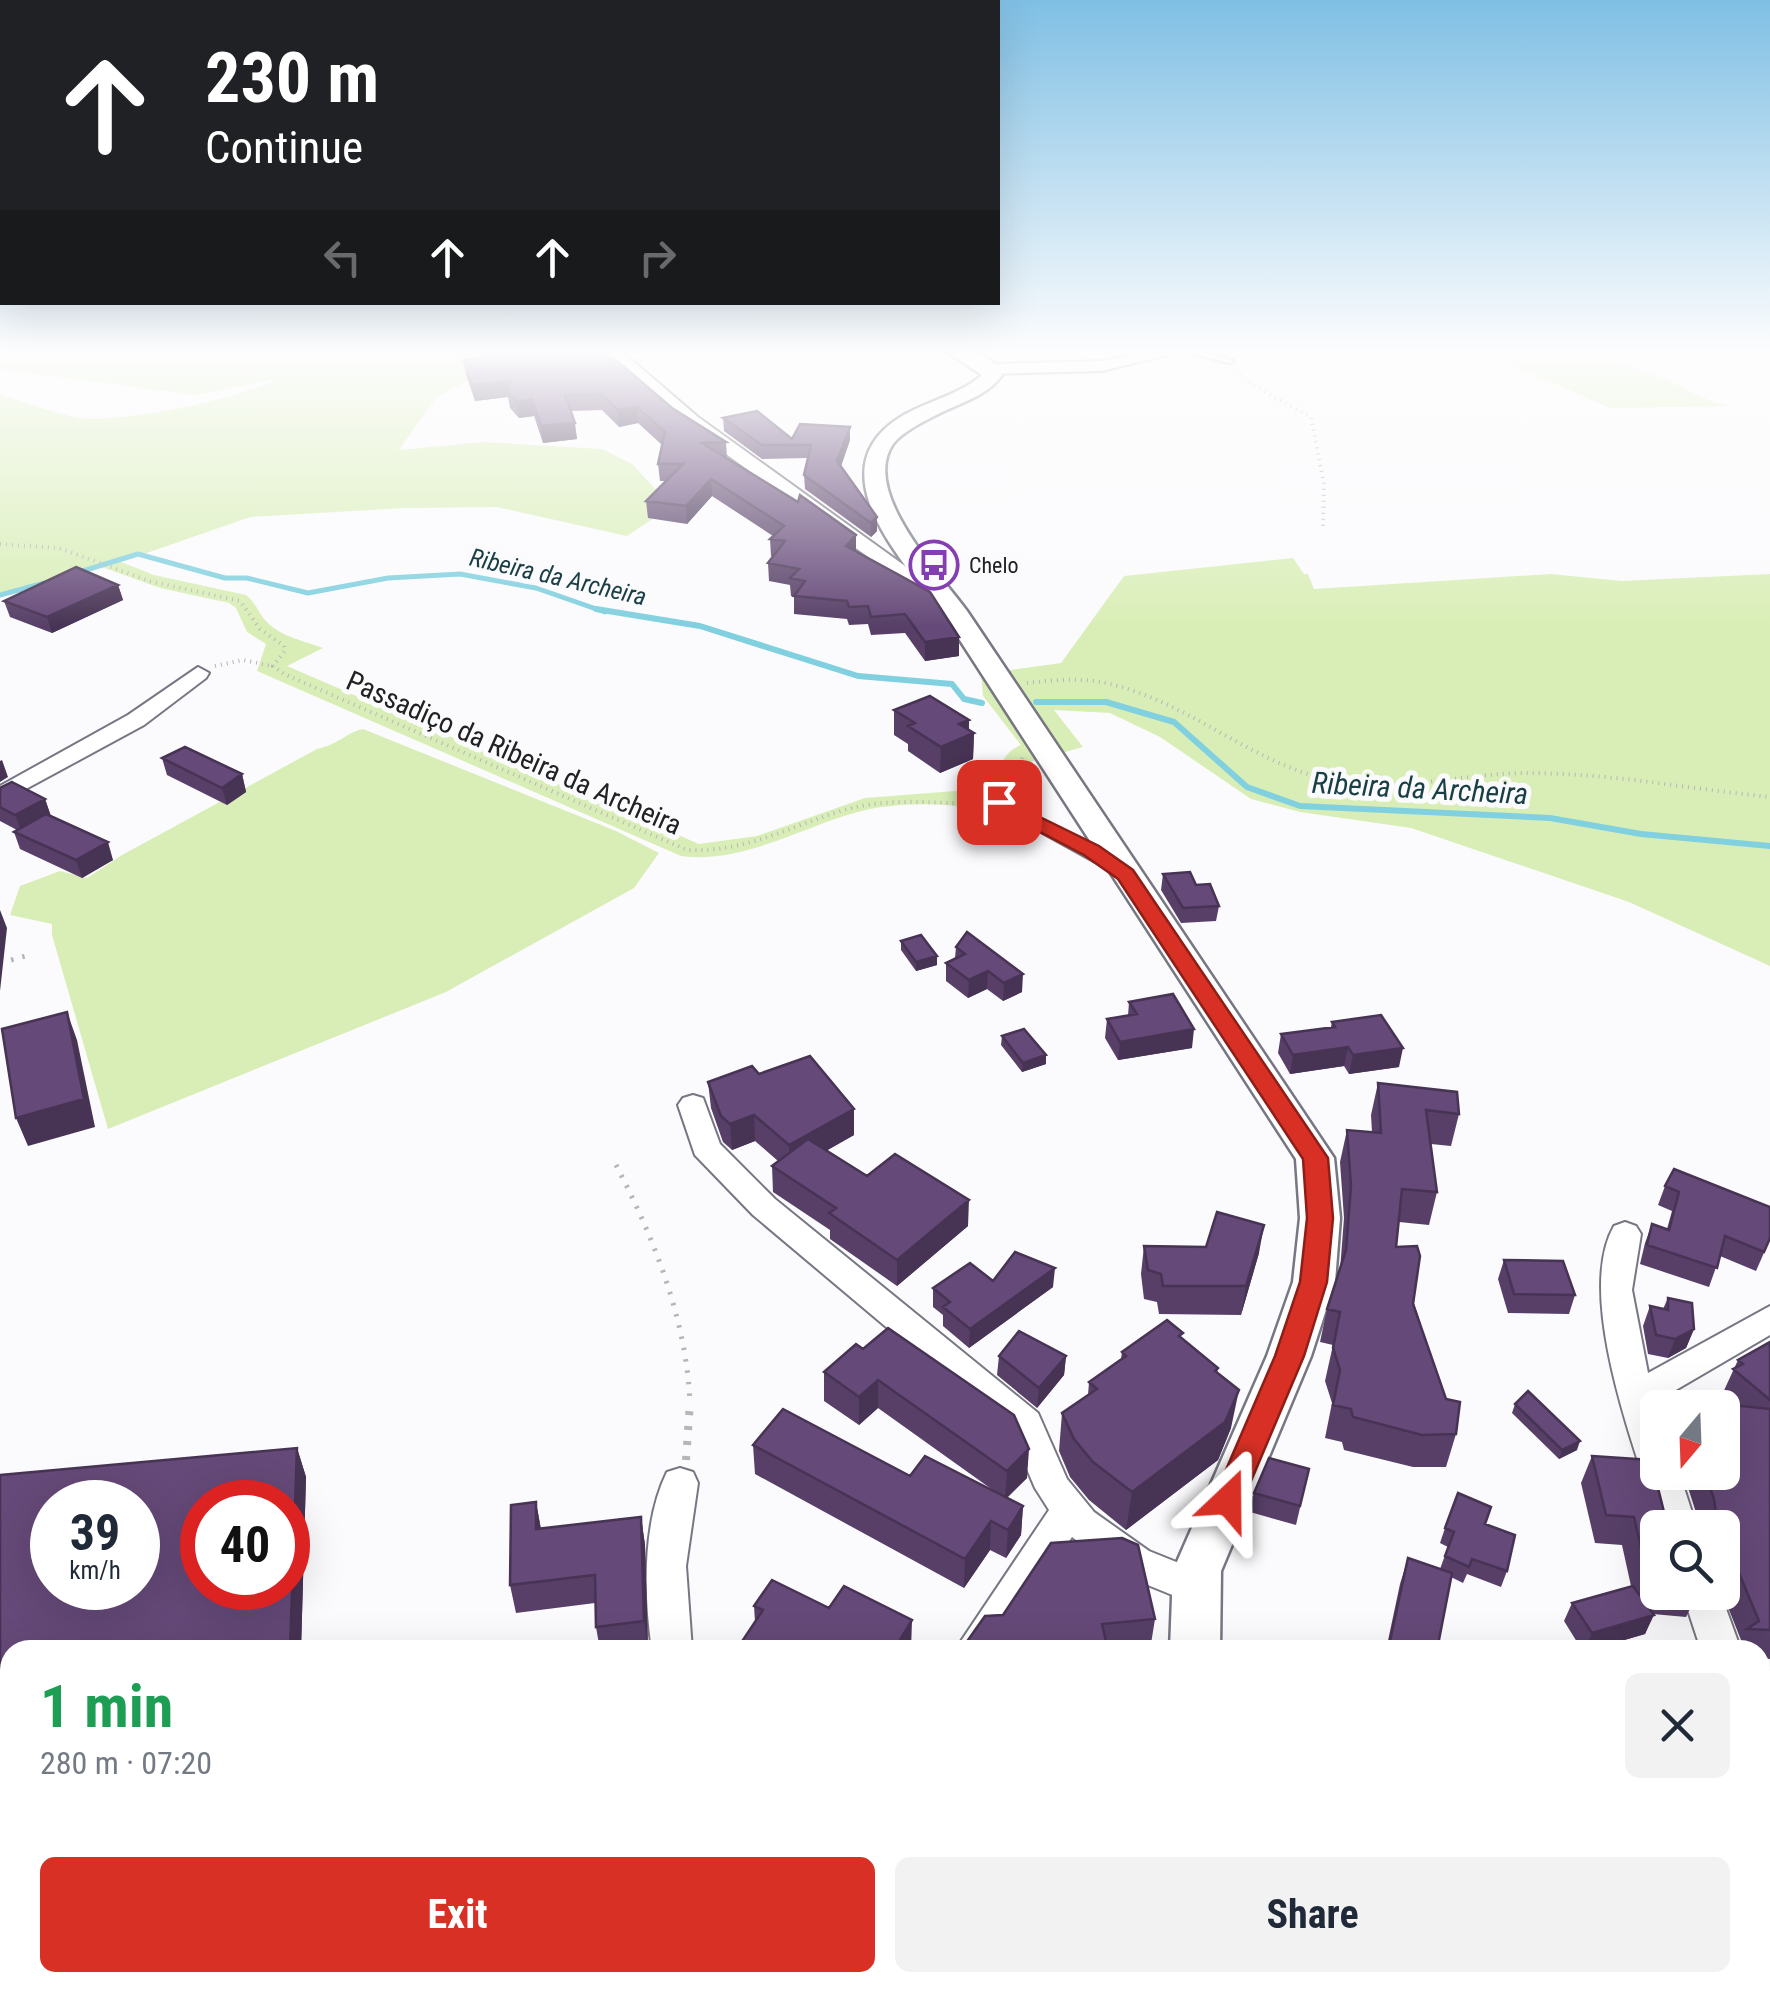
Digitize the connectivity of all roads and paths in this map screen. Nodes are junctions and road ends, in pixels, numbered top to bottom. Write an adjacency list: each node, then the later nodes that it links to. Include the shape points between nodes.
1 (721, 442): 7 (street)
2 (885, 442): 5 (street, via 878,448 874,486)
3 (1316, 442): 4 (path)
4 (1323, 527)
5 (900, 538): 7 (street); 8 (street)
6 (0, 544): 9 (path, via 43,544 156,583 240,601 260,629 284,646)
7 (864, 546): 8 (street)
8 (954, 611): 12 (street)
9 (273, 666): 10 (path, via 230,660); 15 (path, Passadiço da Ribeira da Archeira, via 687,850 757,842 868,805)
10 (198, 673): 13 (street, via 136,720)
11 (1019, 686): 14 (path, via 1067,679 1152,697 1287,767 1344,783 1530,773)
12 (1041, 743): 15 (path, via 1027,750 1010,796); 16 (street)
13 (0, 796)
14 (1770, 797)
15 (999, 802): 16 (lane)
16 (1126, 875): 27 (street, via 1316,1158 1314,1282 1290,1356 1197,1571)
17 (34, 954): 18 (path)
18 (0, 962)
19 (692, 1104): 26 (street, via 706,1148 764,1207 1025,1424)
20 (616, 1165): 25 (path, via 648,1228 690,1378 691,1442)
21 (1625, 1234): 23 (street, via 1615,1261 1618,1310)
22 (1770, 1318): 23 (street)
23 (1638, 1394): 24 (street)
24 (1640, 1401)
25 (680, 1483): 29 (street, via 671,1519)
26 (1070, 1510): 27 (street, via 1136,1563); 30 (street)
27 (1197, 1588): 31 (street)
28 (1707, 1610): 32 (street)
29 (672, 1640)
30 (982, 1640)
31 (1195, 1640)
32 (1718, 1640)

